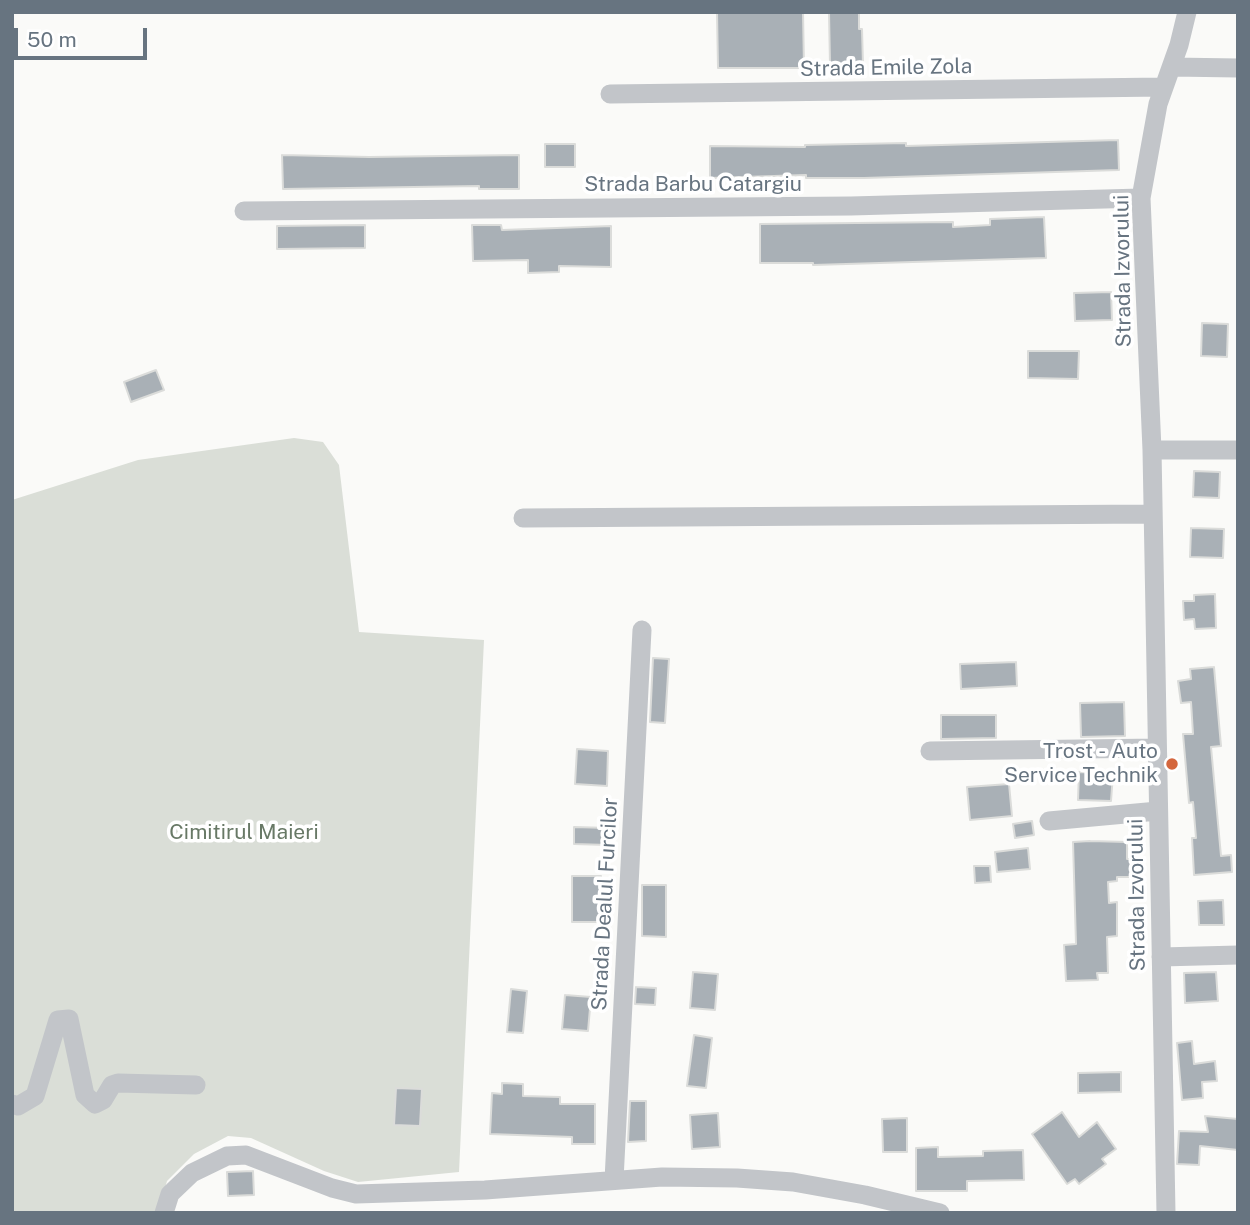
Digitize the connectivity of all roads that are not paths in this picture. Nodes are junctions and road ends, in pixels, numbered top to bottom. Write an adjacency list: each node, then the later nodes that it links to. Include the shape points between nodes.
1 (1187, 12): 2 (street, Strada Izvorului)
2 (1172, 67): 3 (street); 4 (street, Strada Izvorului)
3 (1238, 68)
4 (1164, 87): 5 (street, Strada Emile Zola); 6 (street, Strada Izvorului)
5 (610, 94)
6 (1142, 198): 7 (street, Strada Barbu Catargiu, via 852,206); 8 (street, Strada Izvorului)
7 (244, 211)
8 (1152, 450): 9 (street); 10 (street, Strada Izvorului)
9 (1238, 450)
10 (1153, 514): 11 (street); 13 (street, Strada Izvorului)
11 (523, 518)
12 (642, 630): 21 (street, Strada Dealul Furcilor)
13 (1157, 748): 14 (street); 15 (street, Strada Izvorului)
14 (930, 751)
15 (1158, 811): 16 (street); 18 (street, Strada Izvorului)
16 (1049, 821)
17 (1238, 955): 18 (street)
18 (1161, 957): 24 (street, Strada Izvorului)
19 (196, 1085): 20 (street, via 118,1083 95,1104 85,1095 69,1019 58,1020 35,1096 18,1106)
20 (12, 1104)
21 (614, 1180): 22 (street, via 356,1194 246,1155 227,1156 192,1173 170,1194); 23 (street, via 662,1177 793,1182)
22 (164, 1213)
23 (940, 1213)
24 (1166, 1213)

